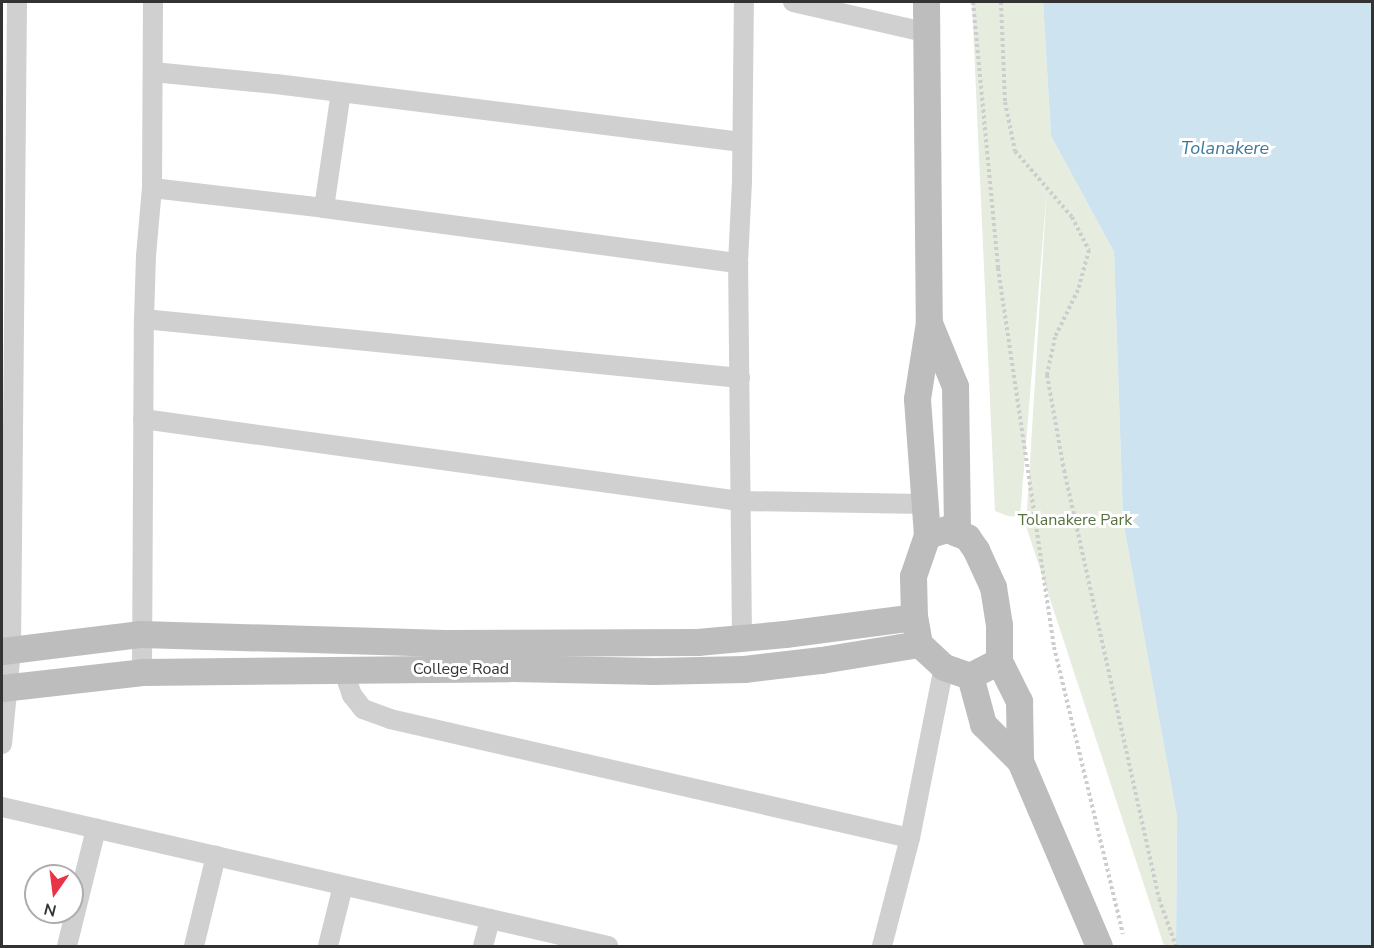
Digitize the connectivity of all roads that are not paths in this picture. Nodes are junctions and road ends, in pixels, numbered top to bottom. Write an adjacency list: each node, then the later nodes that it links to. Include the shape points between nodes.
1 (17, 2): 25 (street)
2 (153, 2): 7 (street)
3 (744, 2): 9 (street)
4 (793, 2): 6 (street)
5 (926, 2): 6 (main road)
6 (927, 33): 14 (main road)
7 (153, 72): 8 (street); 10 (street)
8 (341, 92): 9 (street); 11 (street)
9 (741, 142): 12 (street)
10 (152, 188): 11 (street); 13 (street)
11 (324, 208): 12 (street)
12 (738, 263): 15 (street)
13 (144, 319): 15 (street); 16 (street)
14 (929, 322): 18 (main road, via 917,399); 19 (main road, via 956,386)
15 (740, 378): 17 (street)
16 (143, 419): 17 (street); 22 (street)
17 (739, 501): 18 (street); 23 (street)
18 (924, 504): 20 (main road)
19 (957, 533): 20 (main road, via 947,530); 26 (main road, via 967,537 993,587)
20 (927, 535): 21 (main road, via 913,576)
21 (914, 616): 23 (main road, College Road); 24 (main road)
22 (141, 634): 23 (main road, College Road, via 445,643 698,642); 25 (main road, College Road); 29 (street)
23 (742, 638)
24 (919, 644): 27 (main road); 28 (main road, College Road, via 744,669)
25 (7, 651): 31 (street)
26 (999, 661): 30 (main road); 33 (main road, via 1019,701)
27 (944, 667): 30 (main road); 36 (street)
28 (343, 669): 29 (main road, College Road); 36 (street, via 352,695 363,709 390,719)
29 (142, 672): 31 (main road, College Road)
30 (970, 676): 33 (main road, via 983,724)
31 (5, 688): 32 (street)
32 (2, 744)
33 (1020, 761): 46 (main road)
34 (2, 807): 35 (street)
35 (96, 829): 37 (street); 40 (street)
36 (910, 838): 45 (street)
37 (216, 856): 38 (street); 41 (street)
38 (343, 886): 39 (street); 42 (street)
39 (490, 919): 43 (street); 44 (street)
40 (67, 946)
41 (194, 946)
42 (328, 946)
43 (483, 946)
44 (608, 946)
45 (882, 946)
46 (1100, 946)

